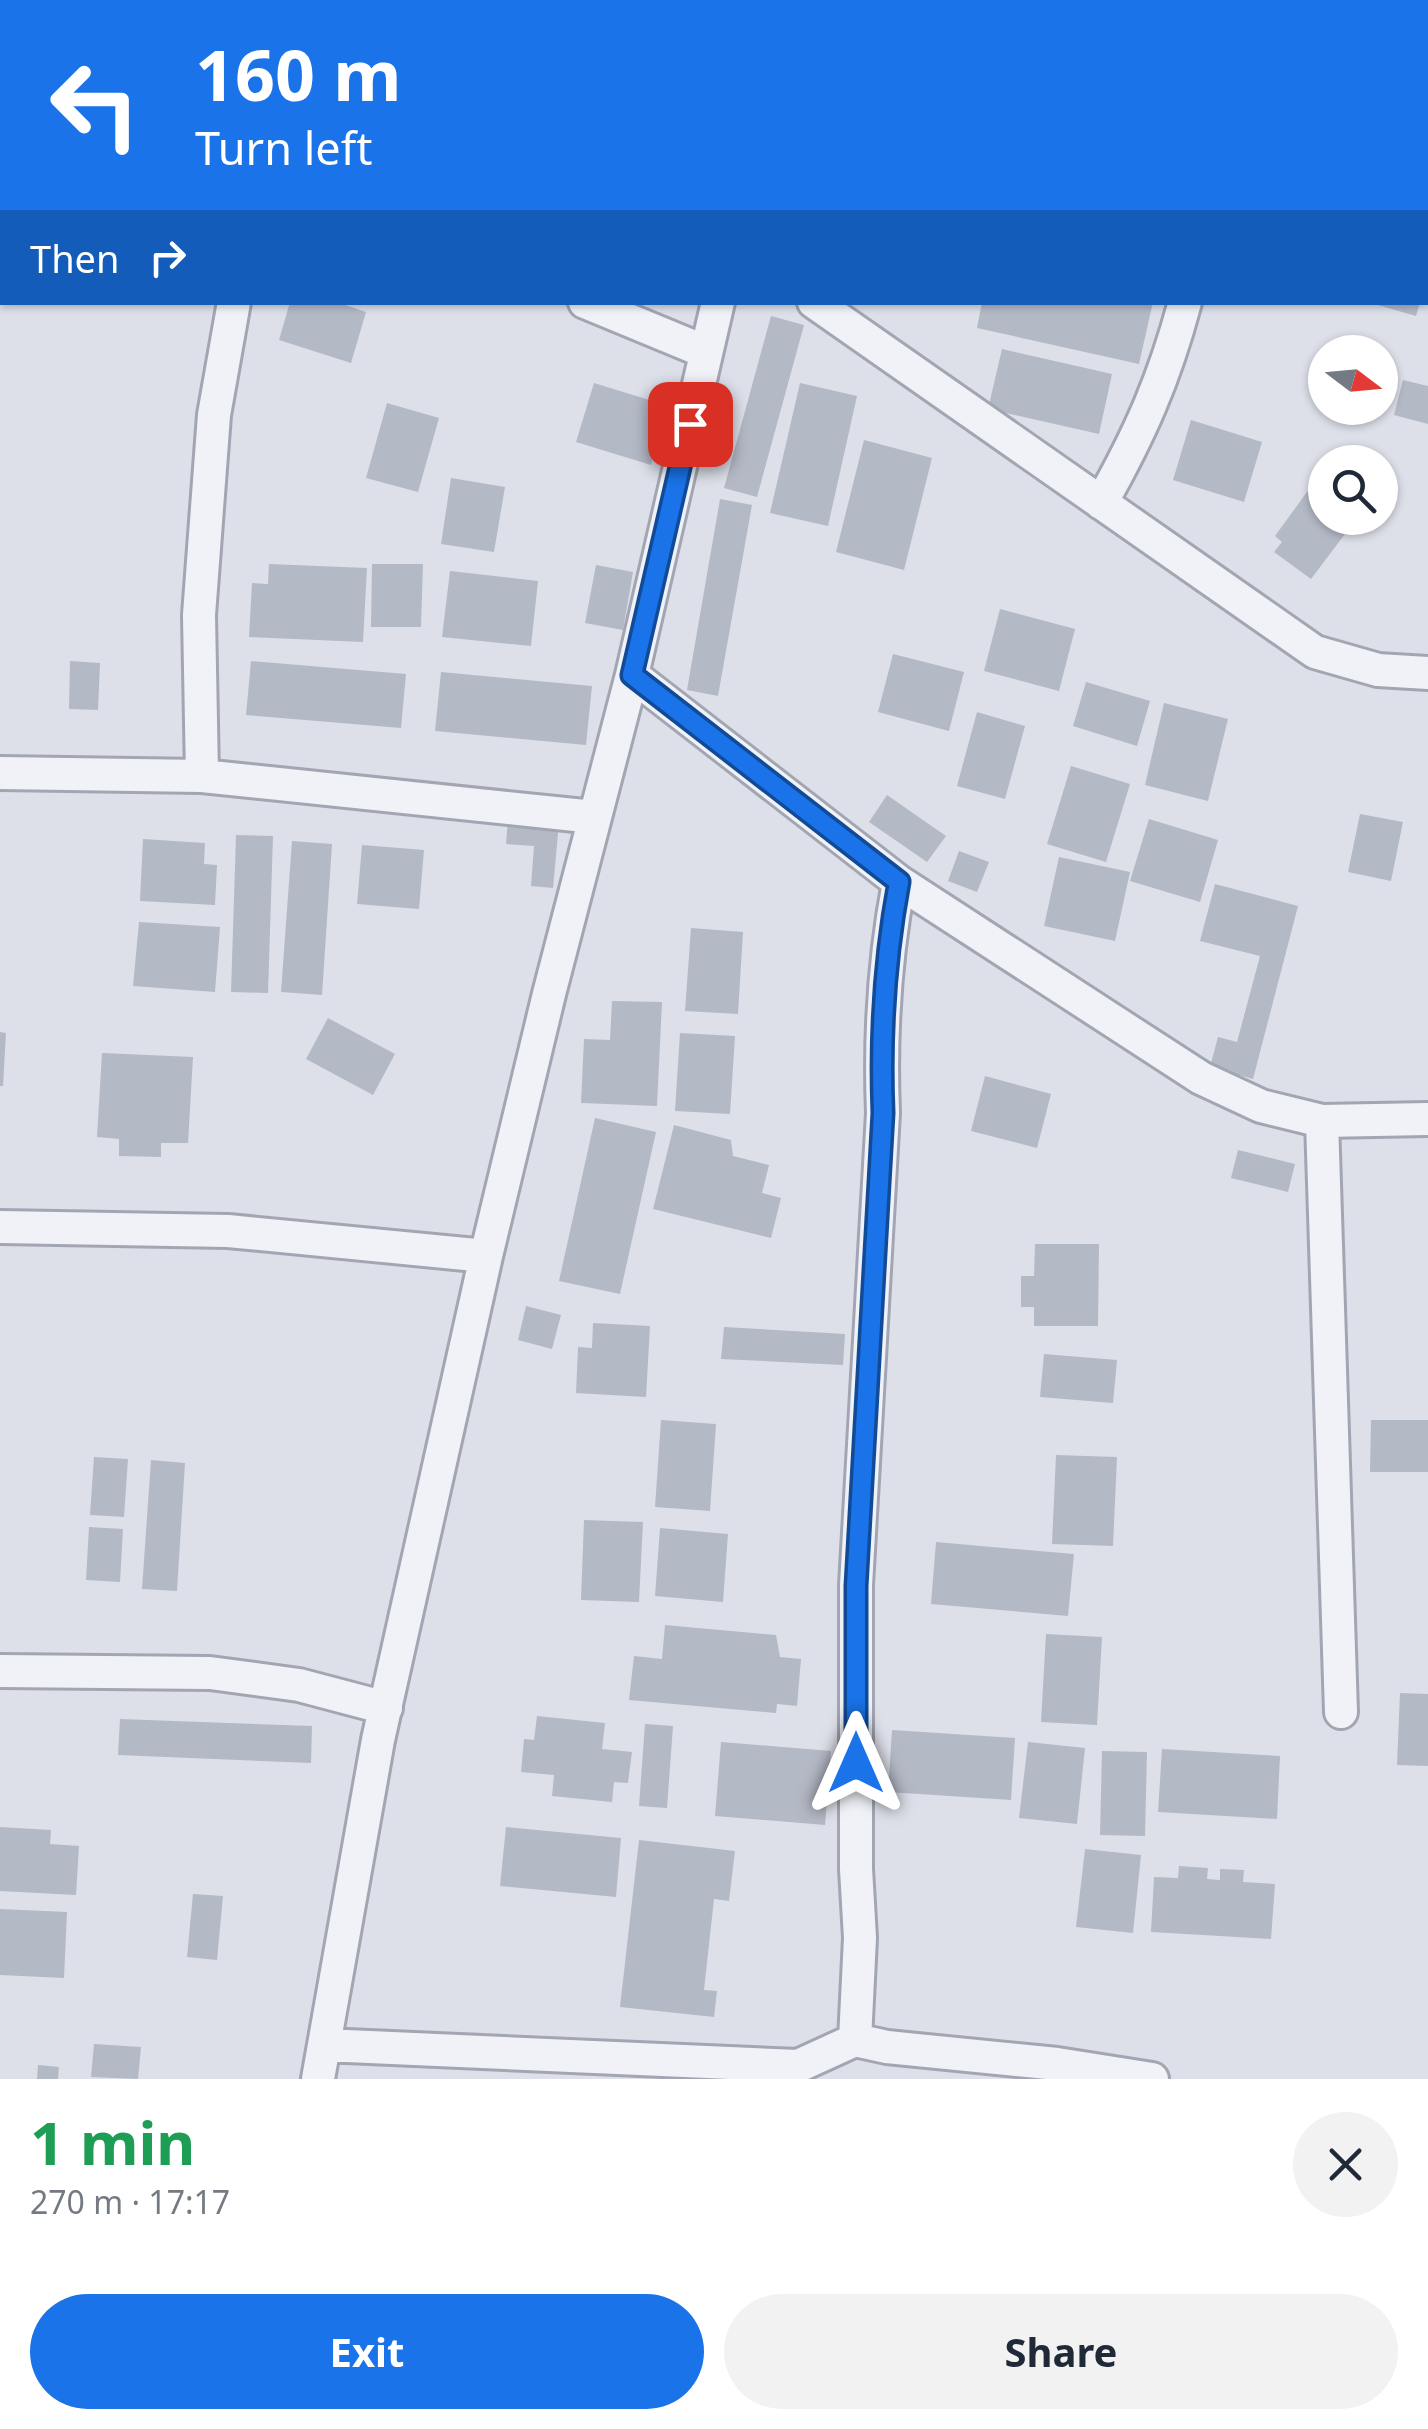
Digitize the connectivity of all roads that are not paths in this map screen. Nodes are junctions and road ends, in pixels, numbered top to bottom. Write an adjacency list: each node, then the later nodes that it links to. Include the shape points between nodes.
1 (233, 305): 11 (street, via 214,414 199,615)
2 (591, 305): 6 (street)
3 (717, 305): 6 (street)
4 (818, 305): 7 (street)
5 (1184, 305): 7 (street, via 1168,368)
6 (706, 352): 9 (street)
7 (1101, 503): 8 (street, via 1315,652 1378,670)
8 (1428, 672)
9 (632, 675): 12 (street); 13 (street)
10 (0, 773): 11 (street)
11 (202, 776): 12 (street)
12 (594, 817): 17 (street)
13 (899, 882): 15 (street, via 1202,1078 1262,1106); 21 (street, via 881,1068 856,1586)
14 (1428, 1119): 15 (street)
15 (1322, 1121): 20 (street)
16 (0, 1227): 17 (street, via 228,1231)
17 (486, 1256): 19 (street)
18 (0, 1671): 19 (street, via 210,1673 299,1685)
19 (386, 1708): 22 (street)
20 (1342, 1712)
21 (855, 2040): 23 (street); 25 (street)
22 (324, 2045): 23 (street); 24 (street)
23 (798, 2073)
24 (318, 2079)
25 (1152, 2079)

